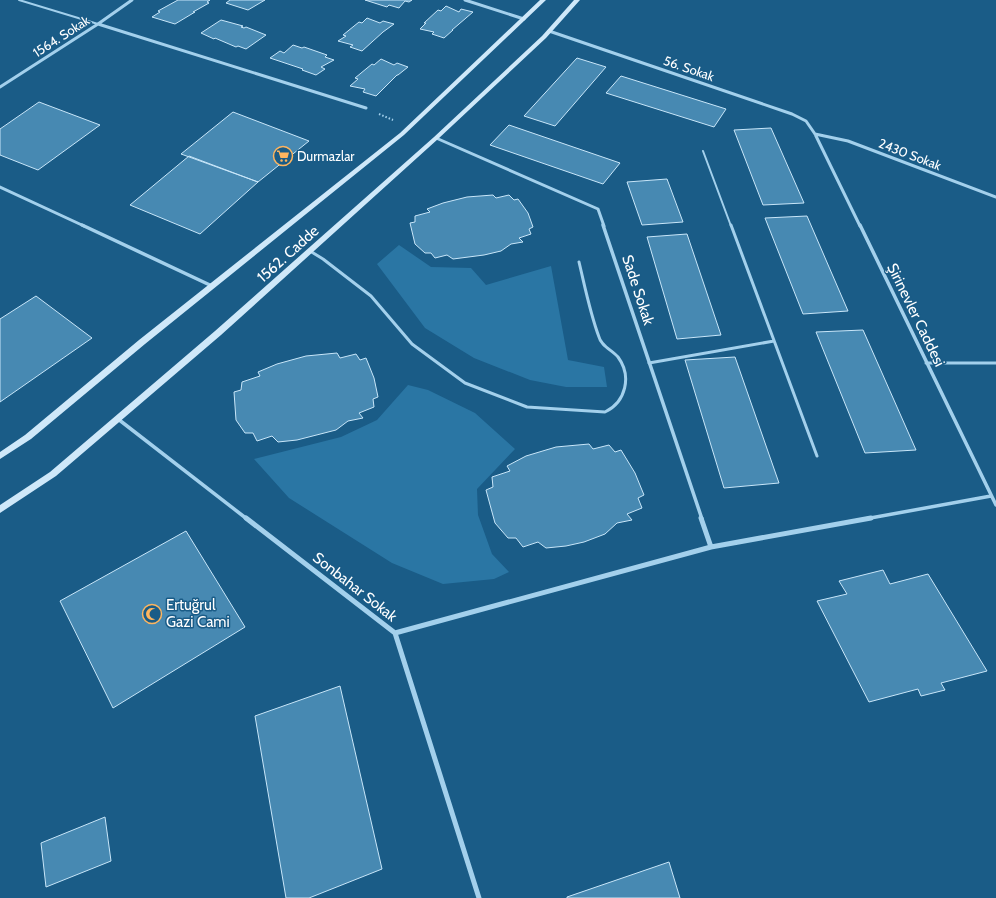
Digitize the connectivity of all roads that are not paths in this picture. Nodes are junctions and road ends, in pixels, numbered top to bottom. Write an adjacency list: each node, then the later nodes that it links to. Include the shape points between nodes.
1 (18, 0): 7 (lane)
2 (132, 0): 7 (street, 1564. Sokak)
3 (465, 0): 6 (street)
4 (543, 0): 6 (main road, 1562. Cadde)
5 (577, 0): 8 (main road, 1562. Cadde)
6 (524, 19): 18 (main road, 1562. Cadde, via 410,127)
7 (98, 24): 9 (street, 1564. Sokak); 10 (street)
8 (549, 31): 11 (street, 56. Sokak, via 792,114 806,121); 12 (main road, 1562. Cadde)
9 (0, 87)
10 (366, 108)
11 (815, 134): 15 (street, 2430 Sokak, via 848,141); 21 (street, Şirinevler Caddesi)
12 (436, 138): 16 (main road, 1562. Cadde); 20 (street, Sade Sokak, via 598,209)
13 (703, 151): 19 (lane)
14 (0, 187): 18 (street)
15 (996, 197)
16 (310, 251): 17 (lane, via 371,296 412,344 465,382 527,407 605,412 616,407 622,398 624,373 618,357 599,339); 23 (main road, 1562. Cadde)
17 (579, 262)
18 (212, 286): 24 (main road, 1562. Cadde, via 28,437)
19 (774, 342): 20 (lane); 25 (lane)
20 (649, 362): 29 (street, Sade Sokak)
21 (926, 363): 22 (lane); 26 (street, Şirinevler Caddesi)
22 (996, 363)
23 (118, 419): 28 (main road, 1562. Cadde, via 53,474); 30 (street, Sonbahar Sokak)
24 (0, 456)
25 (817, 456)
26 (990, 496): 27 (street, Şirinevler Caddesi); 29 (street)
27 (996, 506)
28 (0, 510)
29 (711, 547): 30 (street)
30 (395, 633): 31 (street, Sonbahar Sokak)
31 (479, 898)

